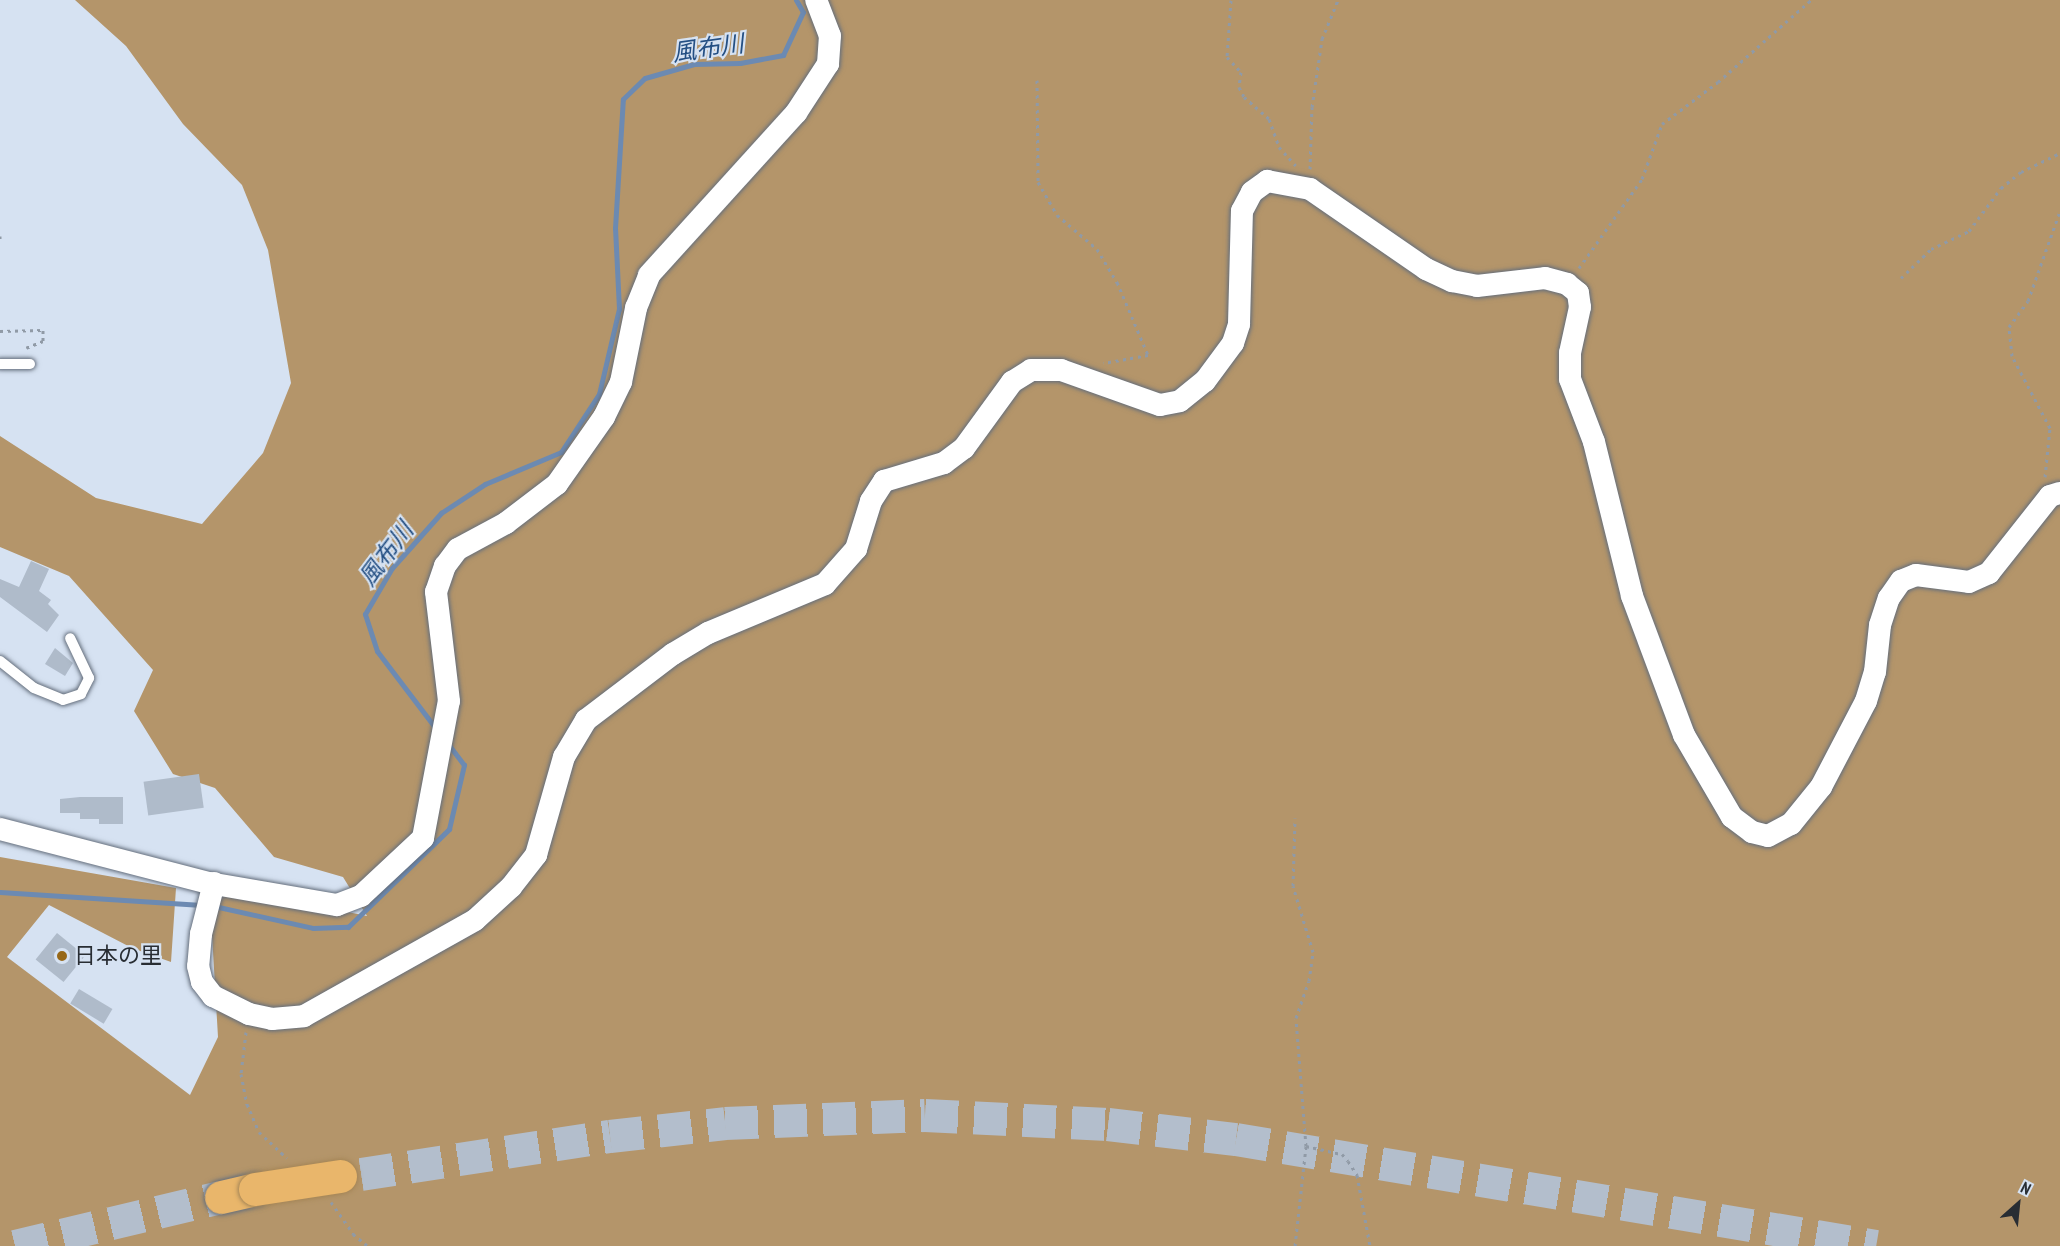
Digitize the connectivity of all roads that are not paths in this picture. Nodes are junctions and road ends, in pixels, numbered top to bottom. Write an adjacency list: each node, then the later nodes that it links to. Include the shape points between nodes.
1 (816, 0): 8 (street, via 830,36 828,64 796,113 649,274 636,308 621,382 604,417 557,484 506,523 458,549 445,566 436,592 448,701 423,838 361,896 336,905)
2 (0, 364): 3 (lane)
3 (30, 364)
4 (2055, 495): 8 (street, via 1989,573 1969,582 1916,575 1901,581 1889,598 1880,625 1875,672 1866,701 1821,787 1791,824 1768,836 1752,832 1732,818 1684,735 1632,596 1594,442 1570,379 1570,353 1580,307 1578,293 1567,284 1545,278 1477,286 1452,281 1426,269 1310,189 1267,181 1252,192 1242,211 1239,324 1233,343 1205,381 1180,401 1160,405 1061,370 1031,370 1012,382 964,448 944,463 884,481 871,501 856,549 825,584 708,633 586,720 564,757 536,855 511,887 476,920 304,1016 272,1019 249,1014 213,996 202,982 198,966 201,934)
5 (70, 638): 6 (lane, via 89,678 81,694 63,700 34,688)
6 (0, 661)
7 (0, 829): 8 (street)
8 (214, 884)
9 (344, 1182): 10 (highway, bridge, via 255,1189)
10 (221, 1197)

